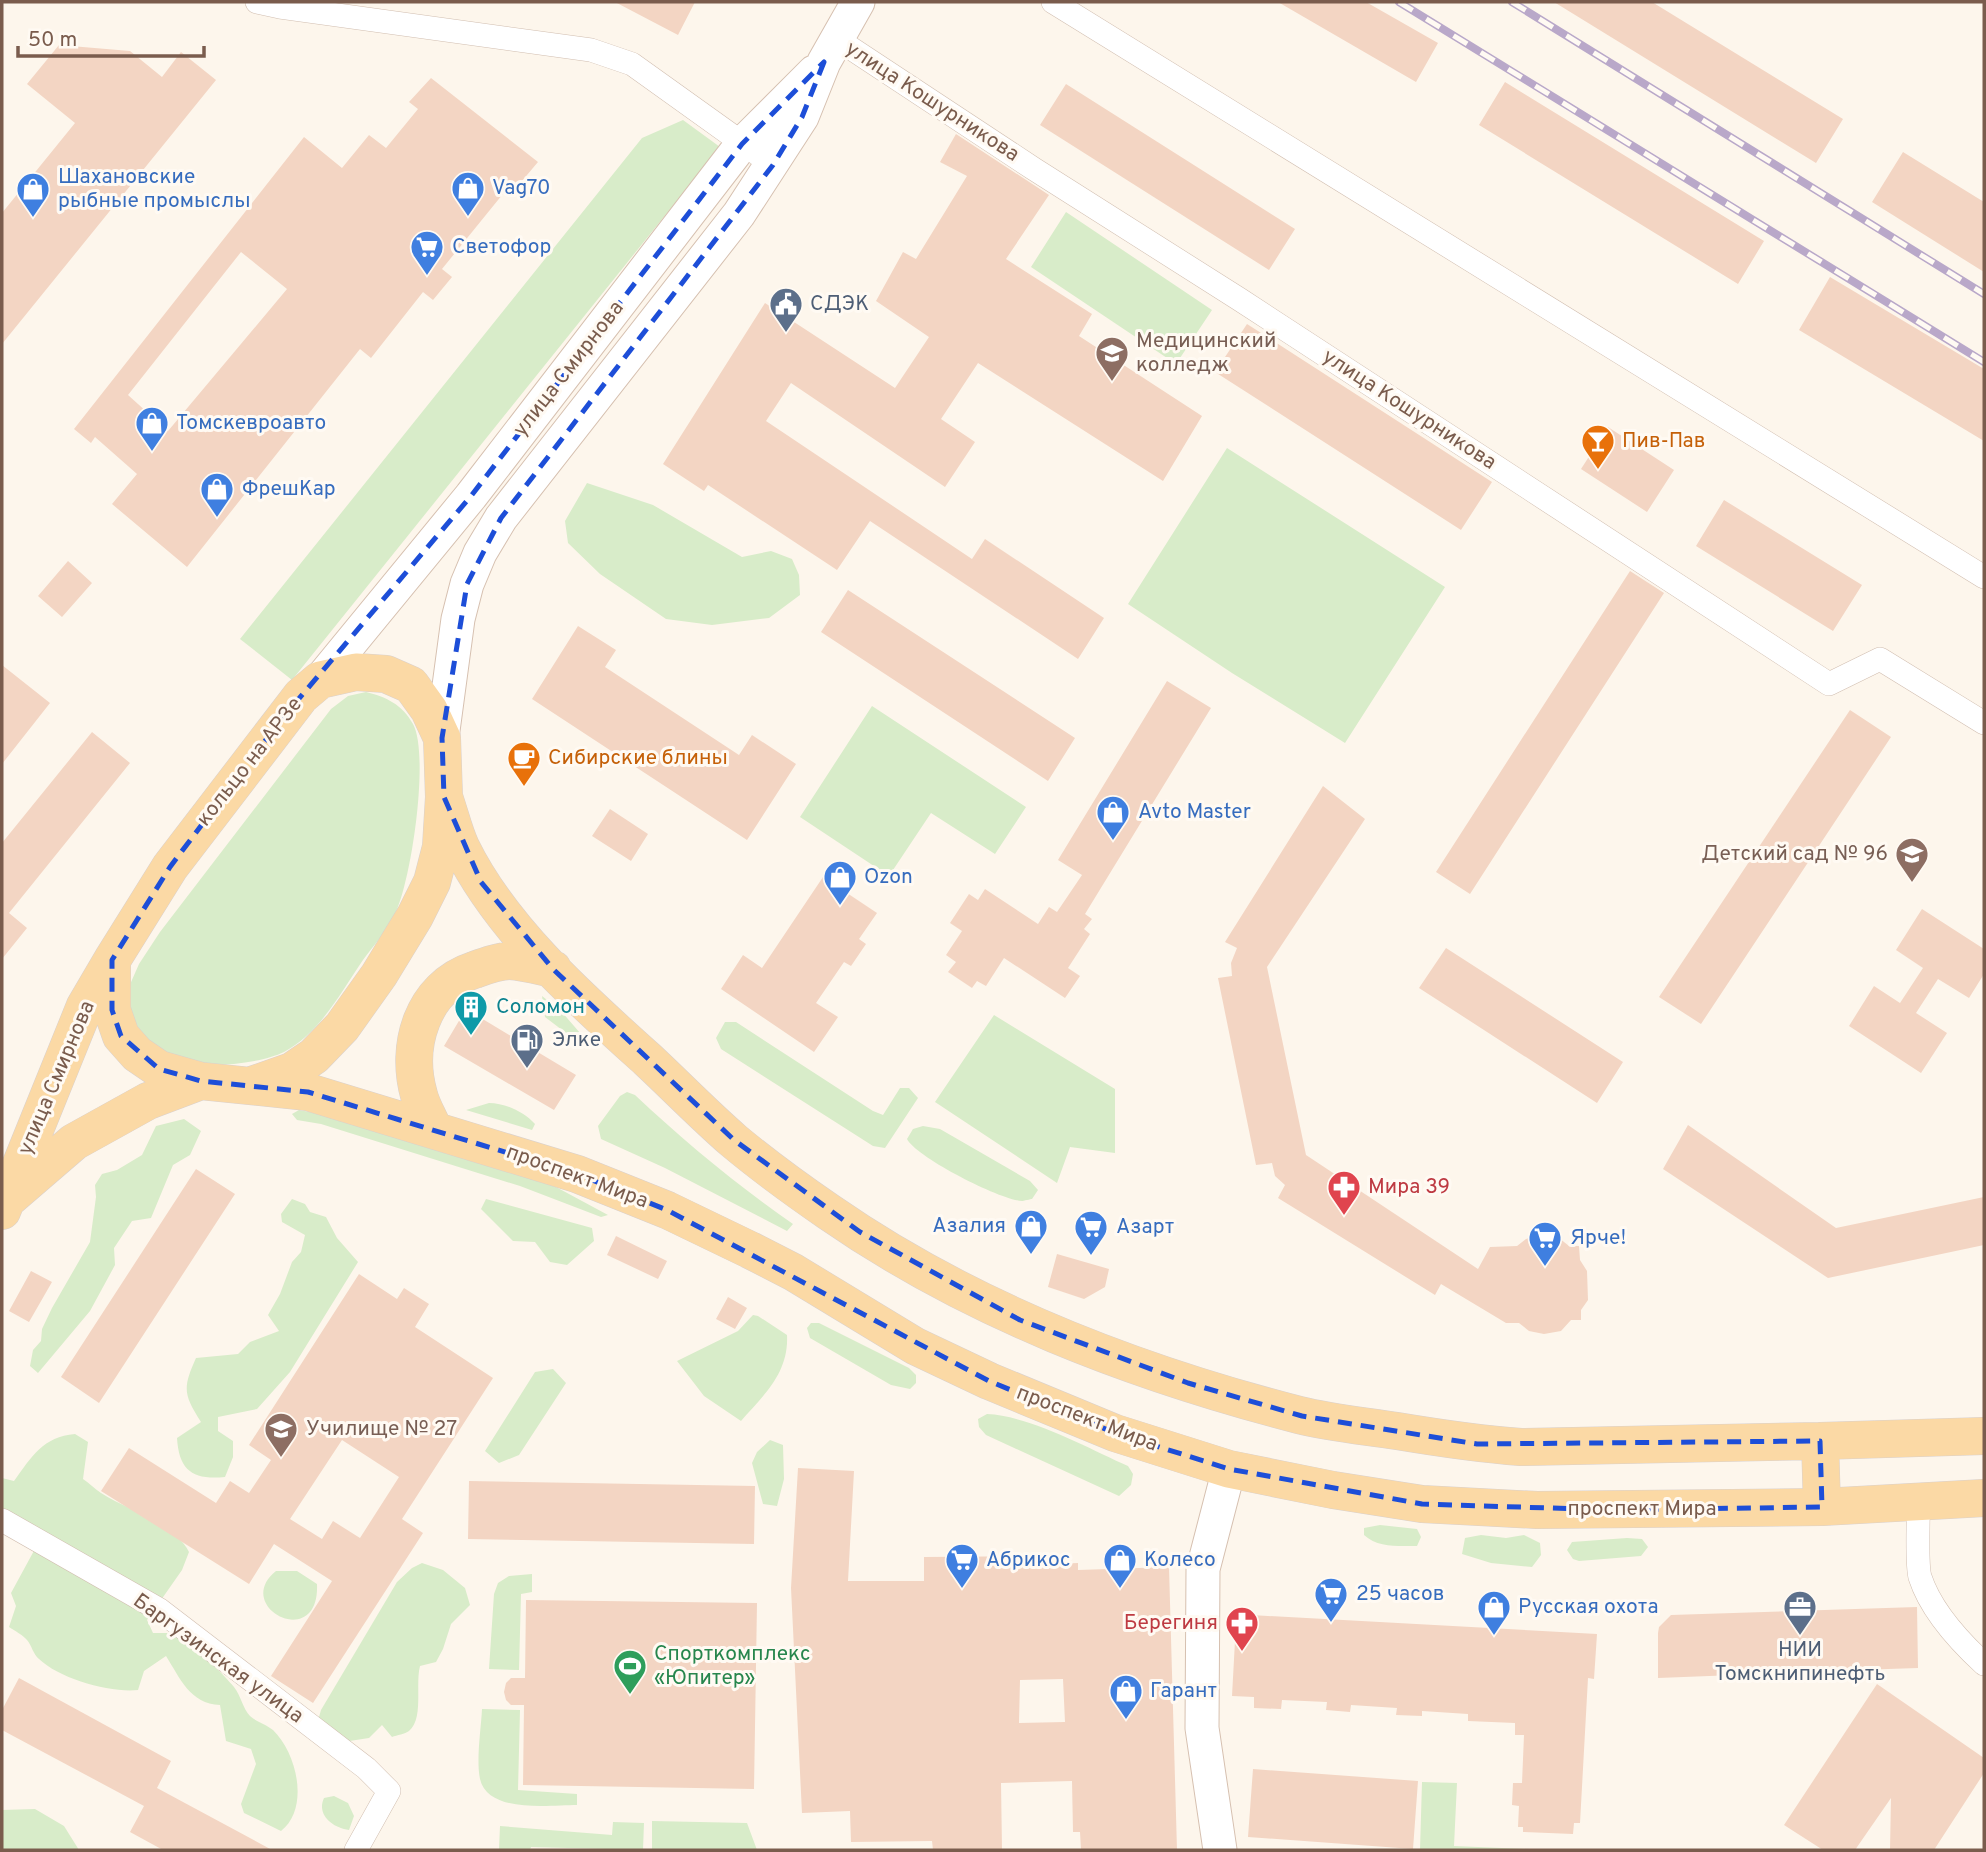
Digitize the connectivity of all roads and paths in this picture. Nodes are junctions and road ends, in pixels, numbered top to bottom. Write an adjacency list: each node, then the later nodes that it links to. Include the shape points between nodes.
1 (257, 2): 5 (street, via 591,50 632,64)
2 (858, 2): 4 (main road, улица Смирнова)
3 (1053, 2): 7 (street)
4 (830, 51): 5 (main road, улица Смирнова); 6 (main road, улица Смирнова, via 802,117); 9 (street, улица Кошурникова, via 1034,169 1829,684 1880,659)
5 (742, 144): 6 (street); 8 (main road, улица Смирнова, via 471,496)
6 (773, 165): 10 (main road, улица Смирнова, via 740,214 501,518 480,553 458,619)
7 (1984, 577)
8 (320, 680): 10 (main road, кольцо на АРЗе, via 356,672 386,674 411,685); 12 (main road, кольцо на АРЗе, via 301,696 214,807)
9 (1984, 723)
10 (442, 738): 11 (main road, кольцо на АРЗе)
11 (444, 797): 13 (main road, via 459,843 481,883); 15 (main road, кольцо на АРЗе, via 441,848 432,882 379,975 342,1027 314,1056 292,1071)
12 (111, 960): 14 (main road, кольцо на АРЗе, via 112,1010 121,1036 159,1069); 17 (main road, улица Смирнова, via 85,1006)
13 (553, 969): 16 (main road, via 508,961 488,965 457,975 434,996 415,1039 413,1063 419,1097); 19 (main road, via 734,1140 830,1213 949,1285 1089,1349 1302,1416 1477,1444)
14 (201, 1081): 15 (main road, кольцо на АРЗе); 17 (main road, улица Смирнова, via 148,1101 74,1142)
15 (248, 1086): 16 (main road, проспект Мира, via 308,1093)
16 (433, 1130): 20 (main road, проспект Мира, via 577,1174 667,1210 793,1272 915,1346 989,1381 1115,1433)
17 (5, 1205)
18 (1984, 1436): 19 (main road)
19 (1820, 1441): 23 (main road)
20 (1229, 1469): 23 (main road, проспект Мира, via 1422,1504 1575,1510); 27 (main road, via 1203,1569 1202,1728)
21 (1984, 1498): 22 (main road, проспект Мира)
22 (1918, 1502): 23 (main road, проспект Мира); 25 (street, via 1920,1576 1938,1612)
23 (1822, 1507)
24 (2, 1520): 26 (street, Баргузинская улица, via 160,1611 366,1768 389,1791)
25 (1984, 1664)
26 (356, 1850)
27 (1220, 1850)

